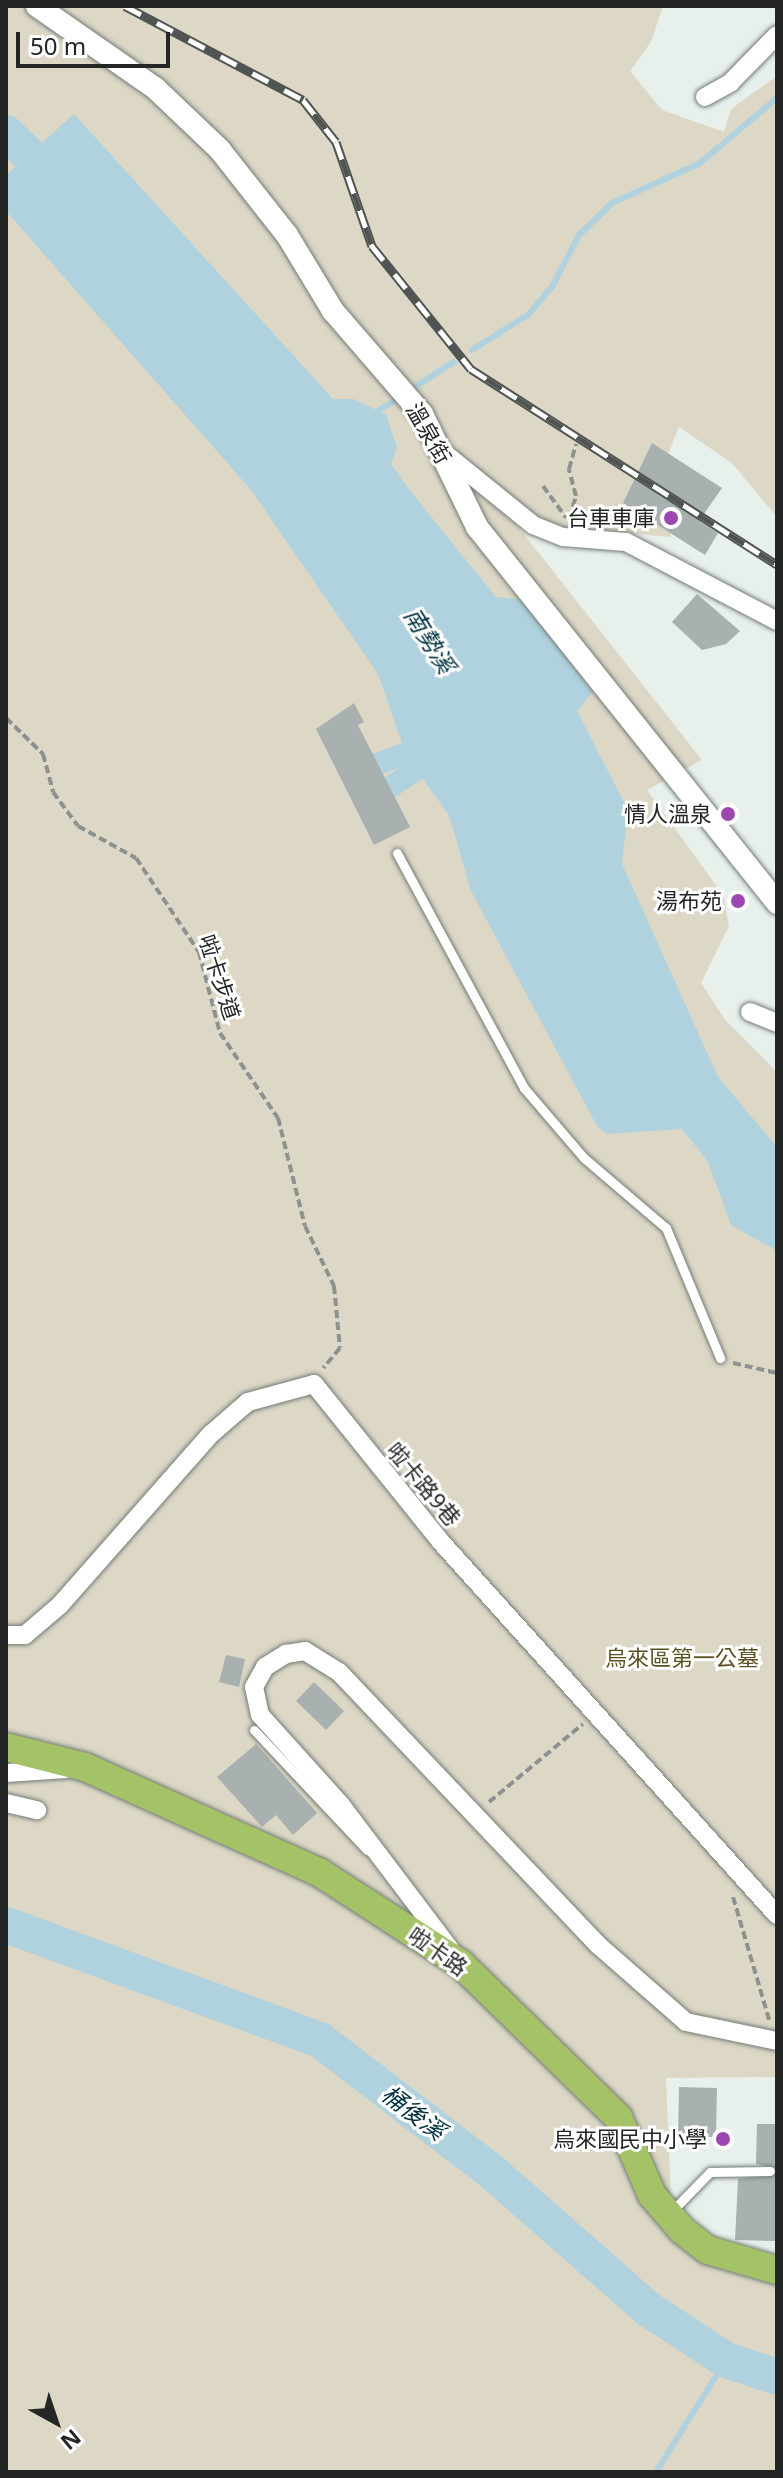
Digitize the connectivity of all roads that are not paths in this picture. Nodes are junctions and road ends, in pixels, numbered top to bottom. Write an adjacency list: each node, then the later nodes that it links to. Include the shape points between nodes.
1 (37, 6): 4 (street, 溫泉街, via 155,88 220,150 287,235 333,311 422,414)
2 (777, 35): 3 (street, via 730,83)
3 (705, 97)
4 (441, 450): 5 (street, via 533,525 563,537 626,542); 7 (street, 溫泉街, via 477,527)
5 (777, 621)
6 (397, 853): 10 (lane, via 524,1088 584,1158 666,1228)
7 (777, 903)
8 (750, 1012): 9 (street)
9 (777, 1023)
10 (720, 1358)
11 (6, 1635): 19 (street, 啦卡路9巷, via 25,1635 60,1605 211,1434 248,1402 314,1384 591,1713)
12 (254, 1730): 18 (lane, via 342,1828)
13 (6, 1747): 14 (main road, 啦卡路)
14 (85, 1767): 15 (street); 20 (main road, 啦卡路, via 319,1872)
15 (6, 1773)
16 (6, 1803): 17 (street)
17 (37, 1810)
18 (391, 1870): 20 (street); 21 (street, via 260,1715 254,1687 276,1661 305,1651 339,1672 597,1944 686,2022)
19 (777, 1915)
20 (461, 1964): 23 (main road, 啦卡路, via 618,2117 652,2195)
21 (776, 2040)
22 (770, 2171): 23 (lane, via 710,2172)
23 (669, 2214): 24 (main road, 啦卡路, via 708,2250)
24 (777, 2270)

